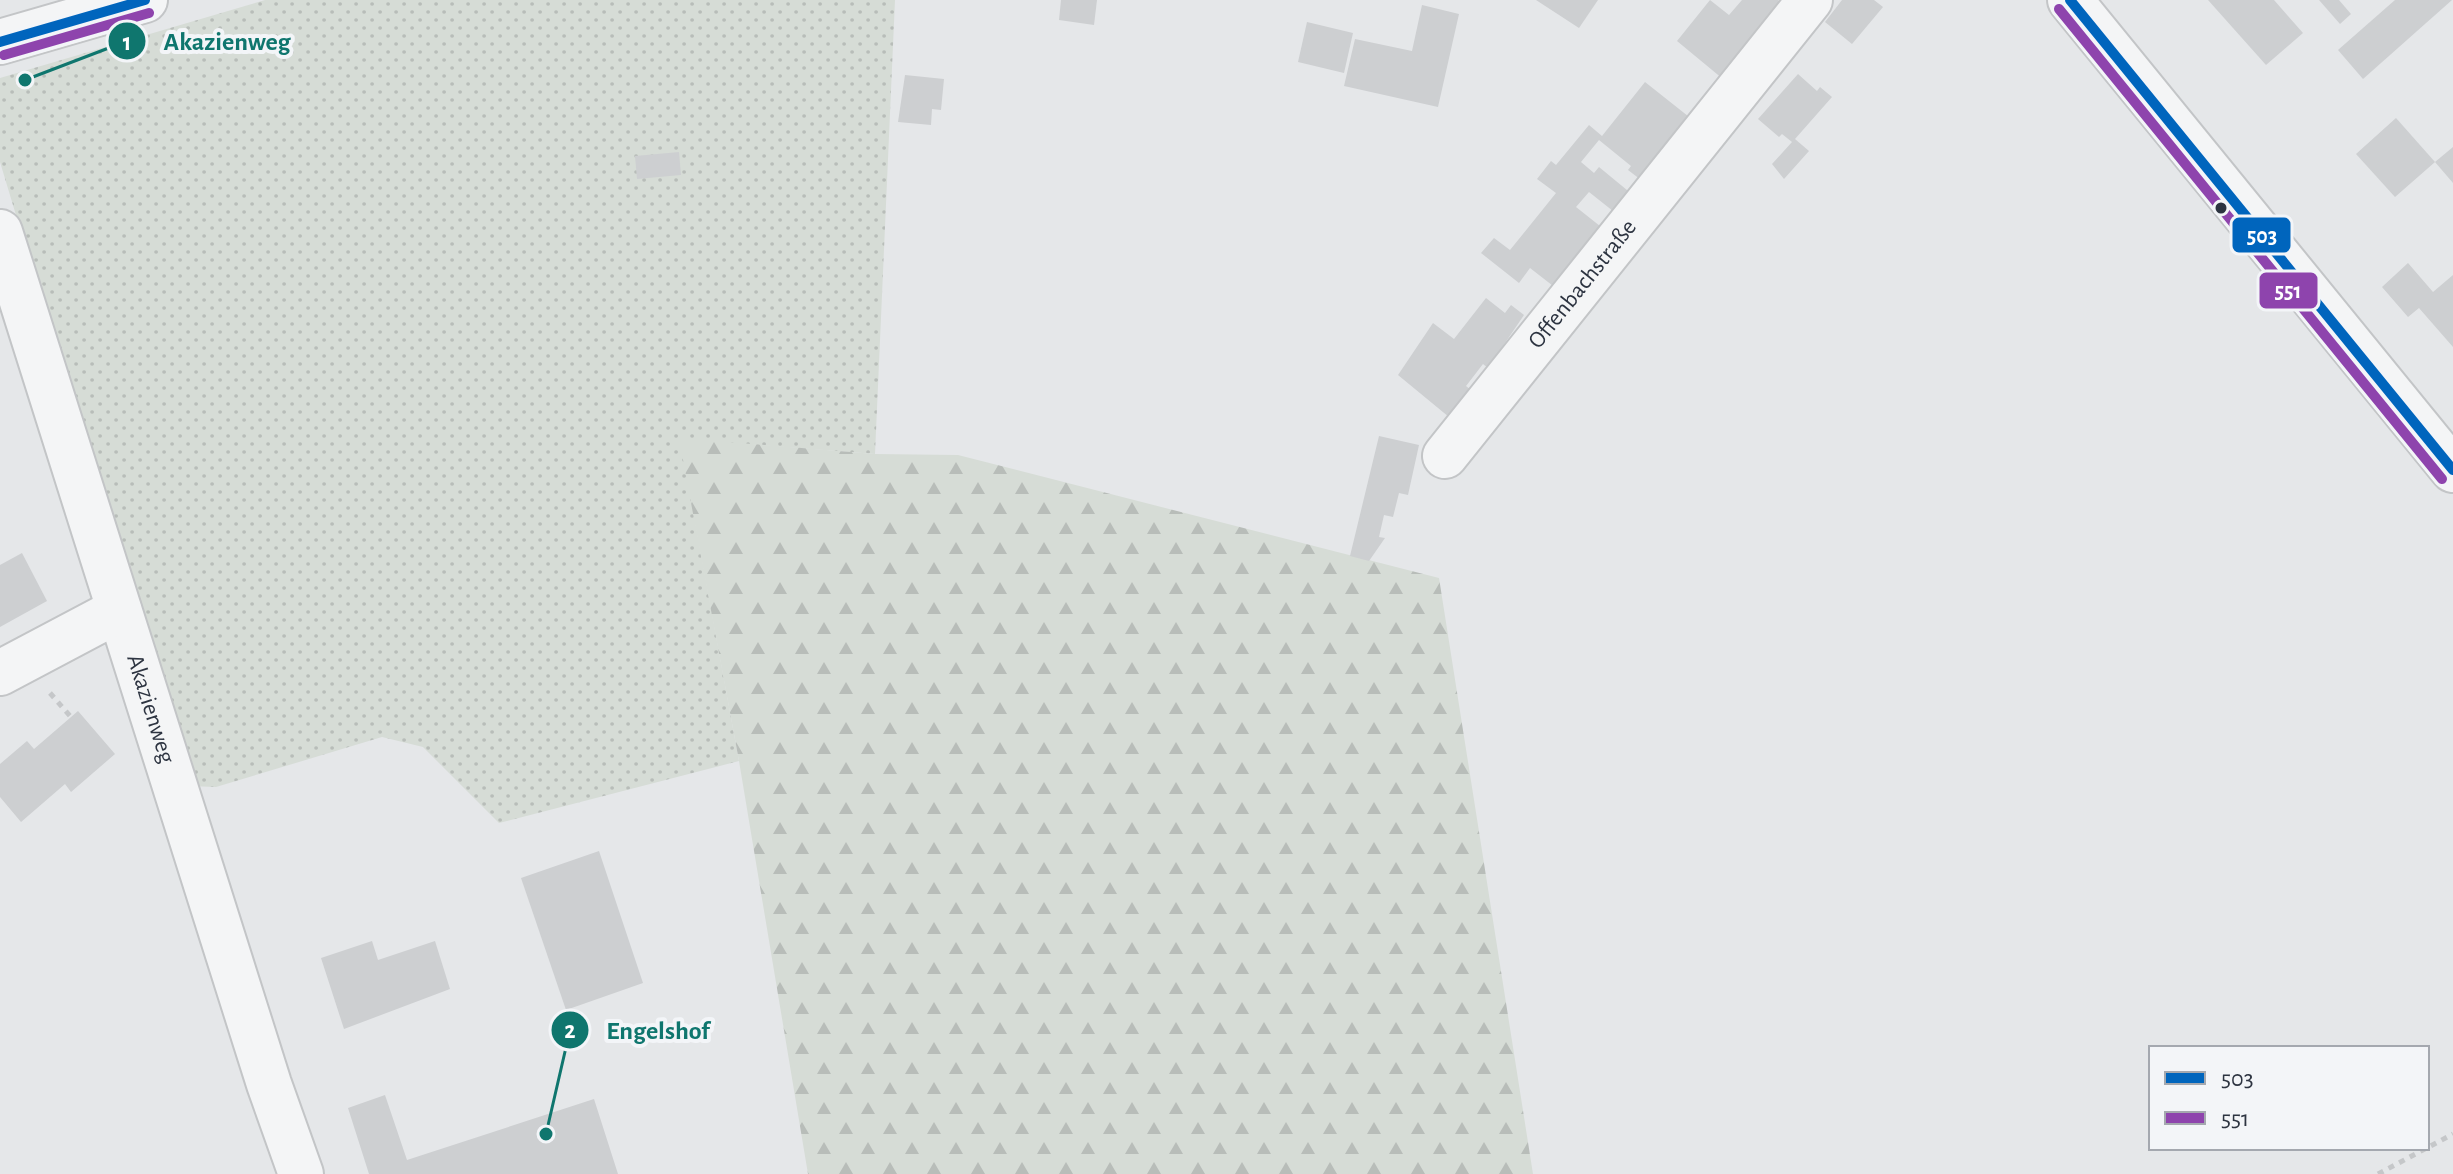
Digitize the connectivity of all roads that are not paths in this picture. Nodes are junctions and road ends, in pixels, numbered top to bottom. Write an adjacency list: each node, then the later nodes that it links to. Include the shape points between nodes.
1 (145, 0): 4 (street)
2 (1810, 0): 6 (street, Offenbachstraße)
3 (2070, 0): 7 (street)
4 (0, 42)
5 (0, 232): 8 (street, Akazienweg)
6 (1445, 456)
7 (2453, 470)
8 (119, 610): 9 (street); 10 (street, Akazienweg)
9 (0, 673)
10 (301, 1174)

